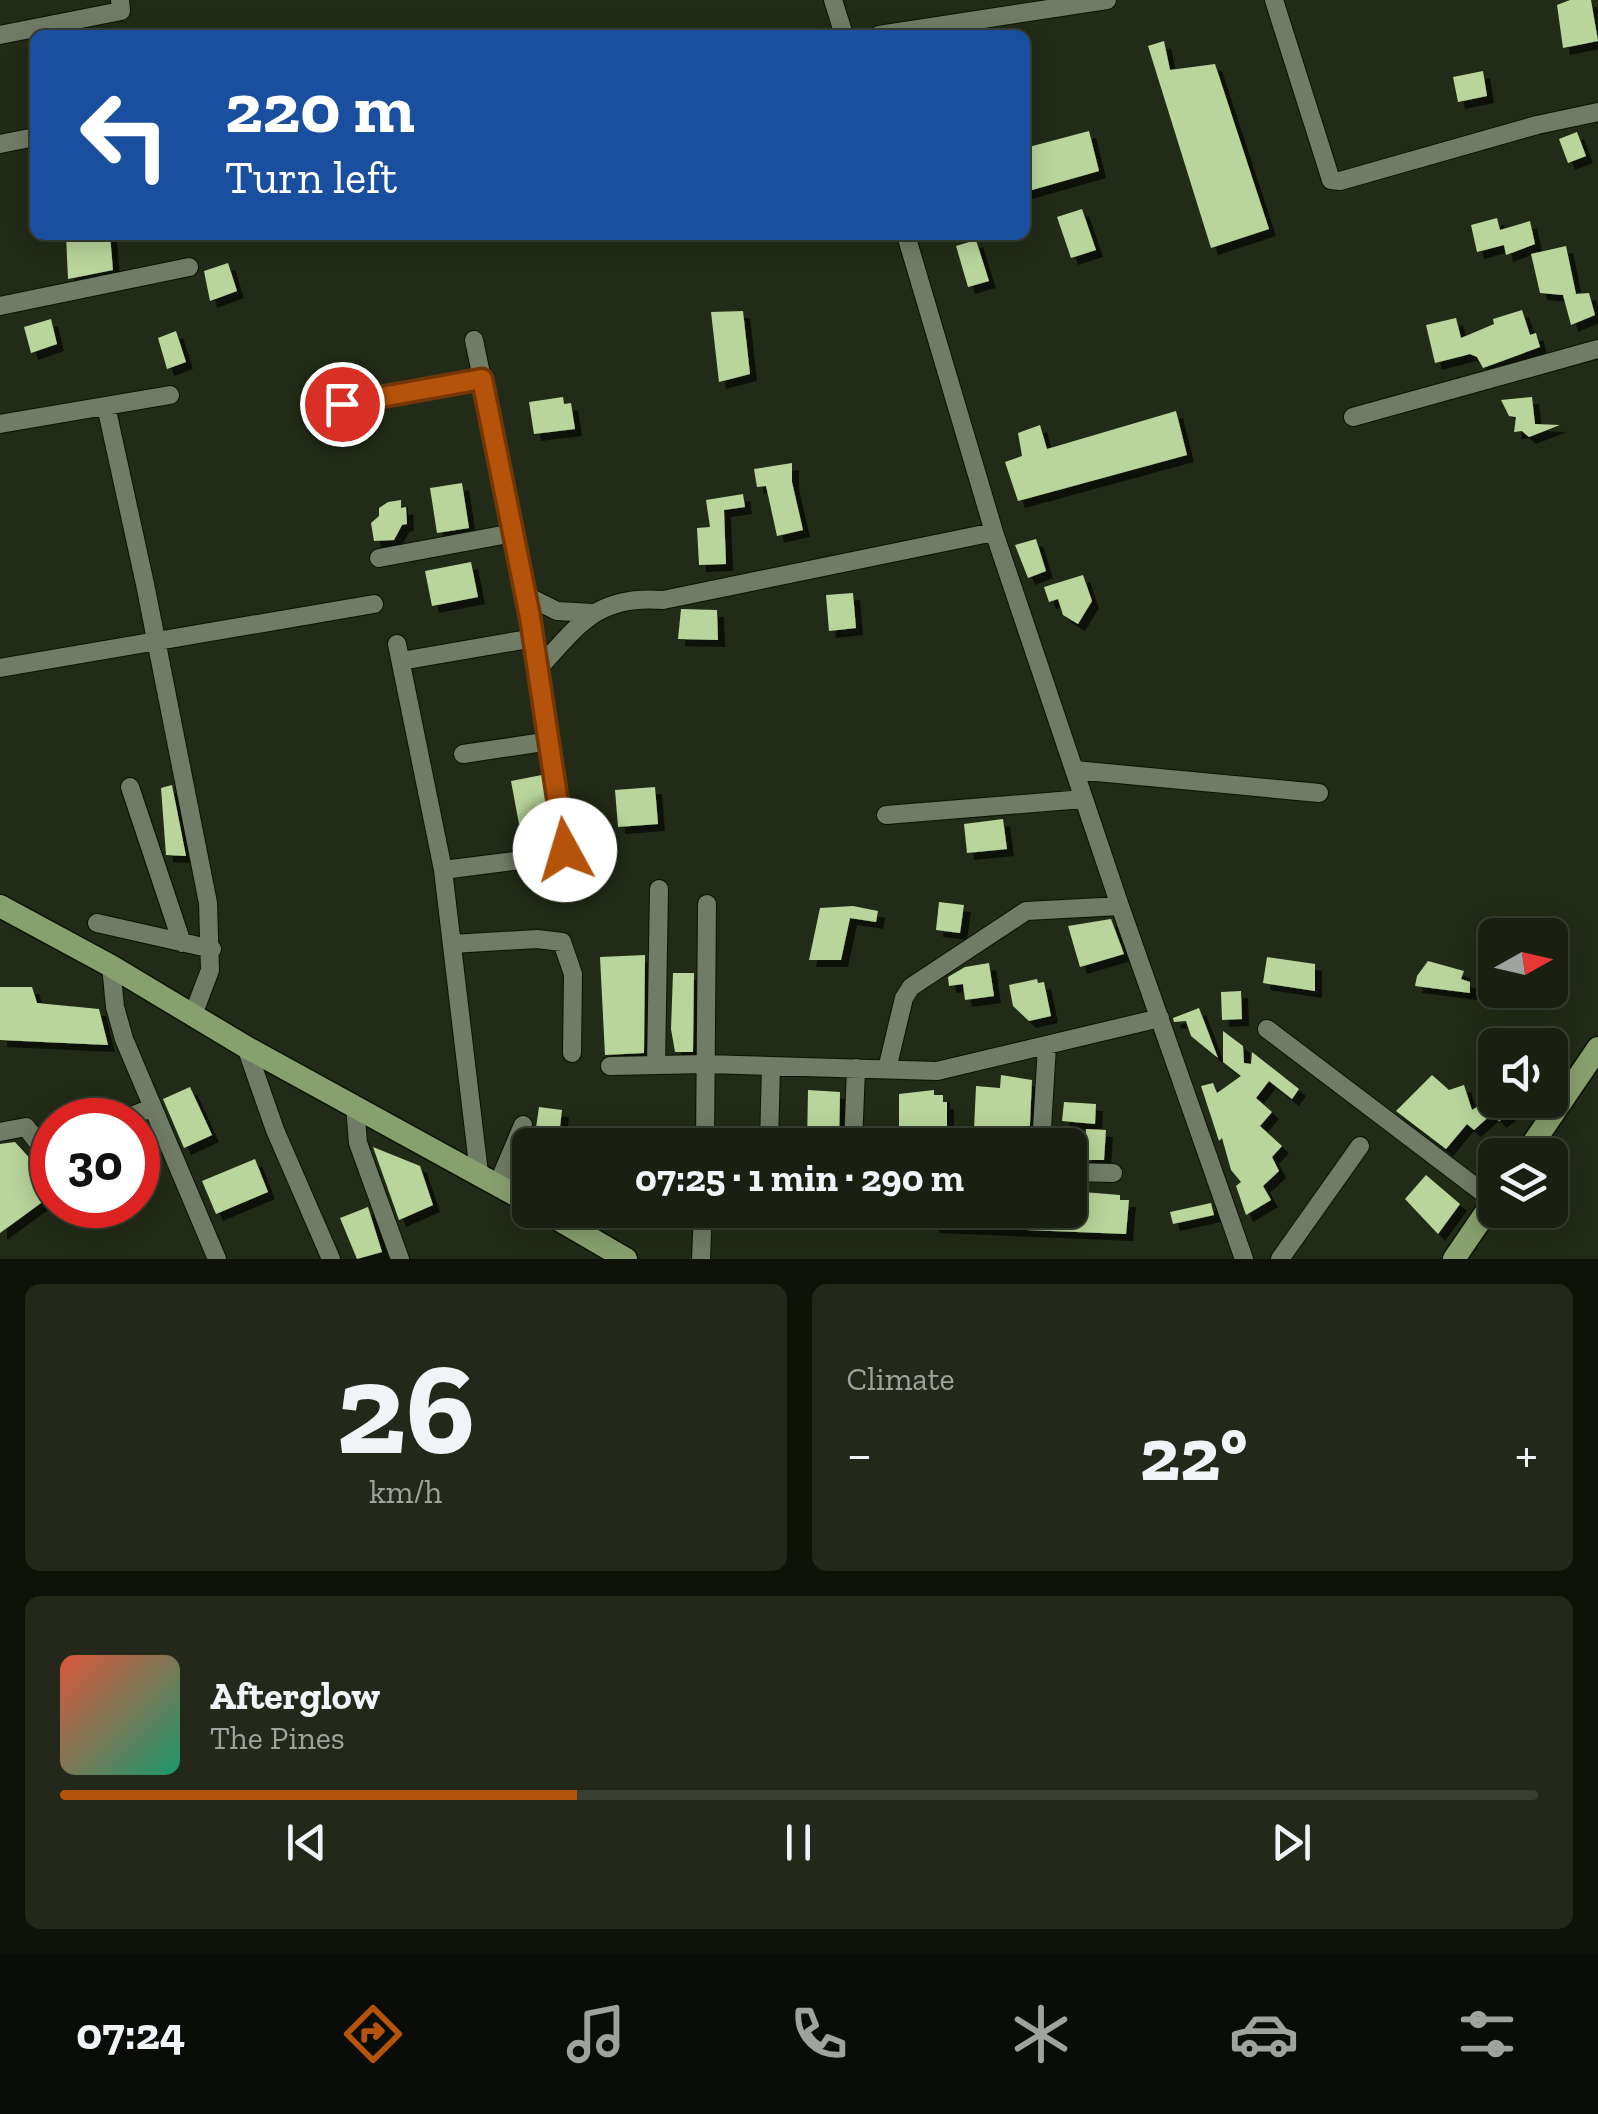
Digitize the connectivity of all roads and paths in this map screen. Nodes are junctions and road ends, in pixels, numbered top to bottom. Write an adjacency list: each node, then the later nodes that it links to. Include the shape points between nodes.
1 (120, 0): 7 (street, via 121,10)
2 (833, 0): 5 (street)
3 (1107, 0): 6 (street)
4 (1274, 0): 8 (street, via 1331,180)
5 (842, 30)
6 (912, 30)
7 (0, 35)
8 (1598, 112)
9 (30, 138): 10 (street)
10 (0, 144)
11 (907, 240): 22 (street)
12 (189, 266): 13 (street)
13 (0, 306)
14 (474, 340): 16 (street)
15 (1598, 349): 20 (street)
16 (482, 379): 18 (street); 23 (street)
17 (170, 395): 19 (street)
18 (342, 404)
19 (106, 406): 21 (street); 29 (street)
20 (1353, 417)
21 (0, 424)
22 (994, 532): 27 (street, via 663,600 612,602); 34 (street)
23 (513, 533): 24 (street); 25 (street)
24 (379, 558)
25 (526, 596): 27 (street, via 557,611); 28 (street)
26 (374, 604): 29 (street)
27 (593, 614): 31 (street)
28 (534, 638): 31 (street); 39 (street, via 399,652)
29 (156, 640): 30 (street); 47 (street)
30 (0, 668)
31 (539, 668): 32 (street)
32 (550, 741): 33 (street); 39 (street, via 566,844 560,855)
33 (463, 754)
34 (1075, 770): 36 (street); 37 (street)
35 (130, 788): 45 (street)
36 (1319, 793)
37 (1084, 799): 38 (street); 43 (street)
38 (886, 815)
39 (443, 870): 46 (street)
40 (660, 888): 57 (street)
41 (707, 904): 56 (street)
42 (0, 906): 48 (main road)
43 (1120, 906): 50 (street); 61 (street, via 1026,910 911,986)
44 (97, 923): 45 (street)
45 (182, 943): 47 (street)
46 (452, 944): 55 (street, via 562,942 573,974); 76 (street)
47 (212, 950): 49 (street)
48 (111, 966): 49 (main road); 62 (street, via 115,1007)
49 (193, 1015): 53 (main road)
50 (1160, 1018): 52 (street); 87 (street)
51 (1268, 1029): 77 (street)
52 (1047, 1046): 61 (street, via 952,1069); 69 (street)
53 (246, 1047): 63 (main road); 83 (street)
54 (1598, 1048): 72 (main road)
55 (572, 1053)
56 (706, 1064): 57 (street); 59 (street); 66 (street)
57 (656, 1065): 58 (street)
58 (610, 1066)
59 (771, 1066): 60 (street); 67 (street)
60 (856, 1068): 61 (street); 68 (street)
61 (887, 1069)
62 (148, 1098)
63 (355, 1106): 76 (main road); 84 (street, via 358,1143)
64 (523, 1125): 76 (street)
65 (160, 1127): 82 (street)
66 (705, 1128)
67 (769, 1128)
68 (854, 1128)
69 (1042, 1128)
70 (0, 1132): 71 (street, via 26,1126)
71 (30, 1132)
72 (1537, 1138)
73 (1360, 1146): 88 (street)
74 (1087, 1172): 75 (street)
75 (1113, 1173)
76 (488, 1178): 78 (main road)
77 (1478, 1188)
78 (512, 1192)
79 (1478, 1224): 89 (main road)
80 (573, 1228): 85 (main road)
81 (703, 1228): 86 (street)
82 (217, 1259)
83 (331, 1259)
84 (400, 1259)
85 (626, 1259)
86 (702, 1259)
87 (1244, 1259)
88 (1280, 1259)
89 (1454, 1259)

